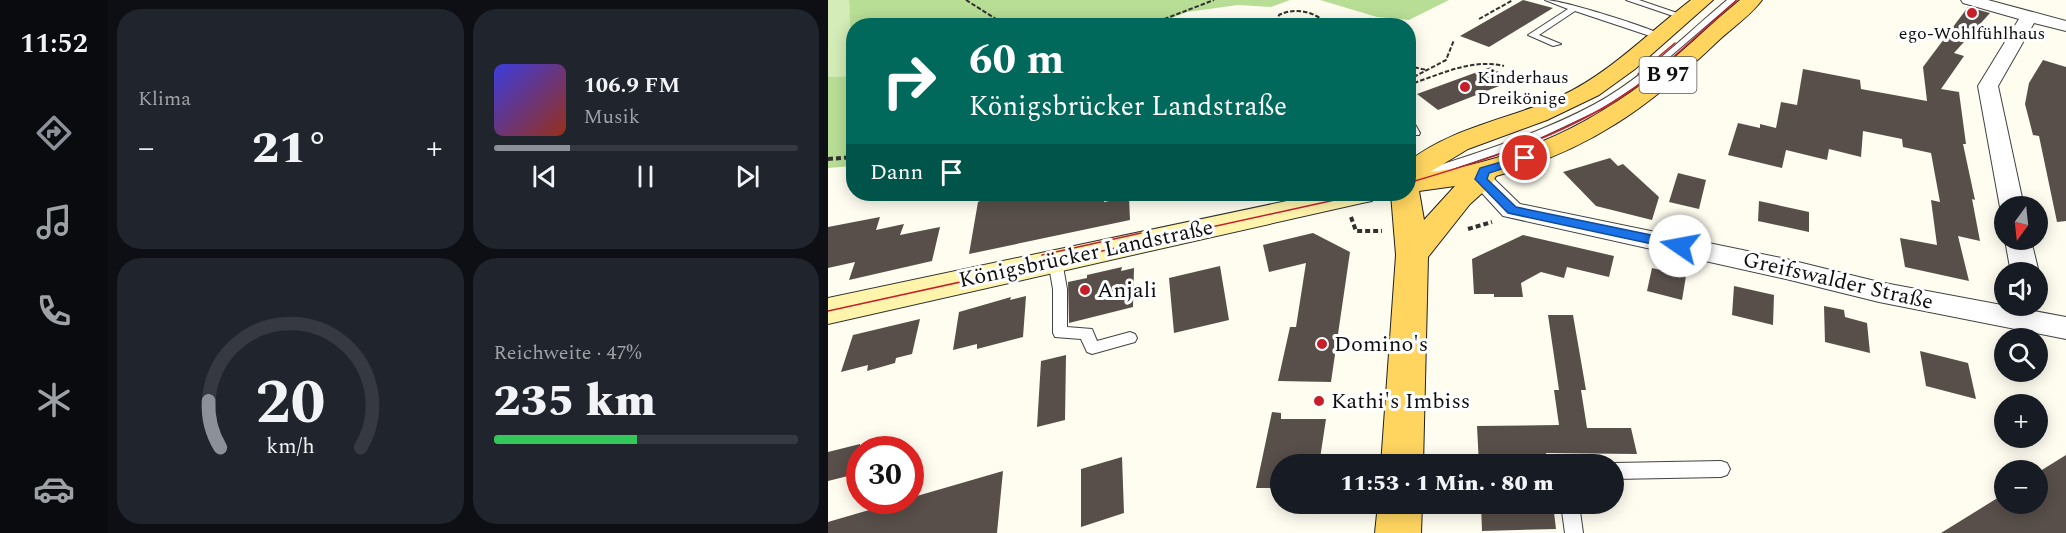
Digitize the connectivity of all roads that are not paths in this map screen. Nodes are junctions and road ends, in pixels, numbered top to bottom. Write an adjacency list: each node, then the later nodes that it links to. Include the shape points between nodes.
1 (1549, 0): 7 (lane)
2 (1630, 0): 8 (lane)
3 (1703, 0): 8 (main road, B 97)
4 (1732, 0): 13 (lane, via 1618,94)
5 (1752, 0): 17 (main road, B 97, via 1655,86 1603,123)
6 (1969, 0): 9 (street)
7 (1575, 9): 11 (lane); 12 (lane, via 1532,35)
8 (1682, 16): 11 (main road, B 97)
9 (2029, 16): 10 (street); 18 (street, via 1988,86)
10 (2066, 26)
11 (1662, 37): 14 (main road, B 97, via 1578,97 1456,144)
12 (1556, 44)
13 (1525, 141): 15 (lane); 17 (lane)
14 (1416, 171)
15 (1416, 177)
16 (1416, 182): 17 (main road, B 97)
17 (1489, 183): 21 (main road, via 1460,197); 23 (street, Greifswalder Straße, via 1512,210 1879,292)
18 (2010, 196)
19 (1331, 201): 22 (main road, Königsbrücker Landstraße)
20 (1407, 201): 21 (main road)
21 (1412, 255): 28 (main road)
22 (1055, 261): 24 (main road, Königsbrücker Landstraße); 27 (lane, via 1060,289 1060,333 1087,333 1092,348)
23 (1994, 308)
24 (828, 311)
25 (2038, 316): 26 (street, Greifswalder Straße)
26 (2066, 328)
27 (1130, 338)
28 (1403, 454)
29 (1721, 469): 30 (lane)
30 (1624, 471)
31 (1399, 514): 33 (main road)
32 (1571, 514): 34 (lane)
33 (1398, 533)
34 (1574, 533)

